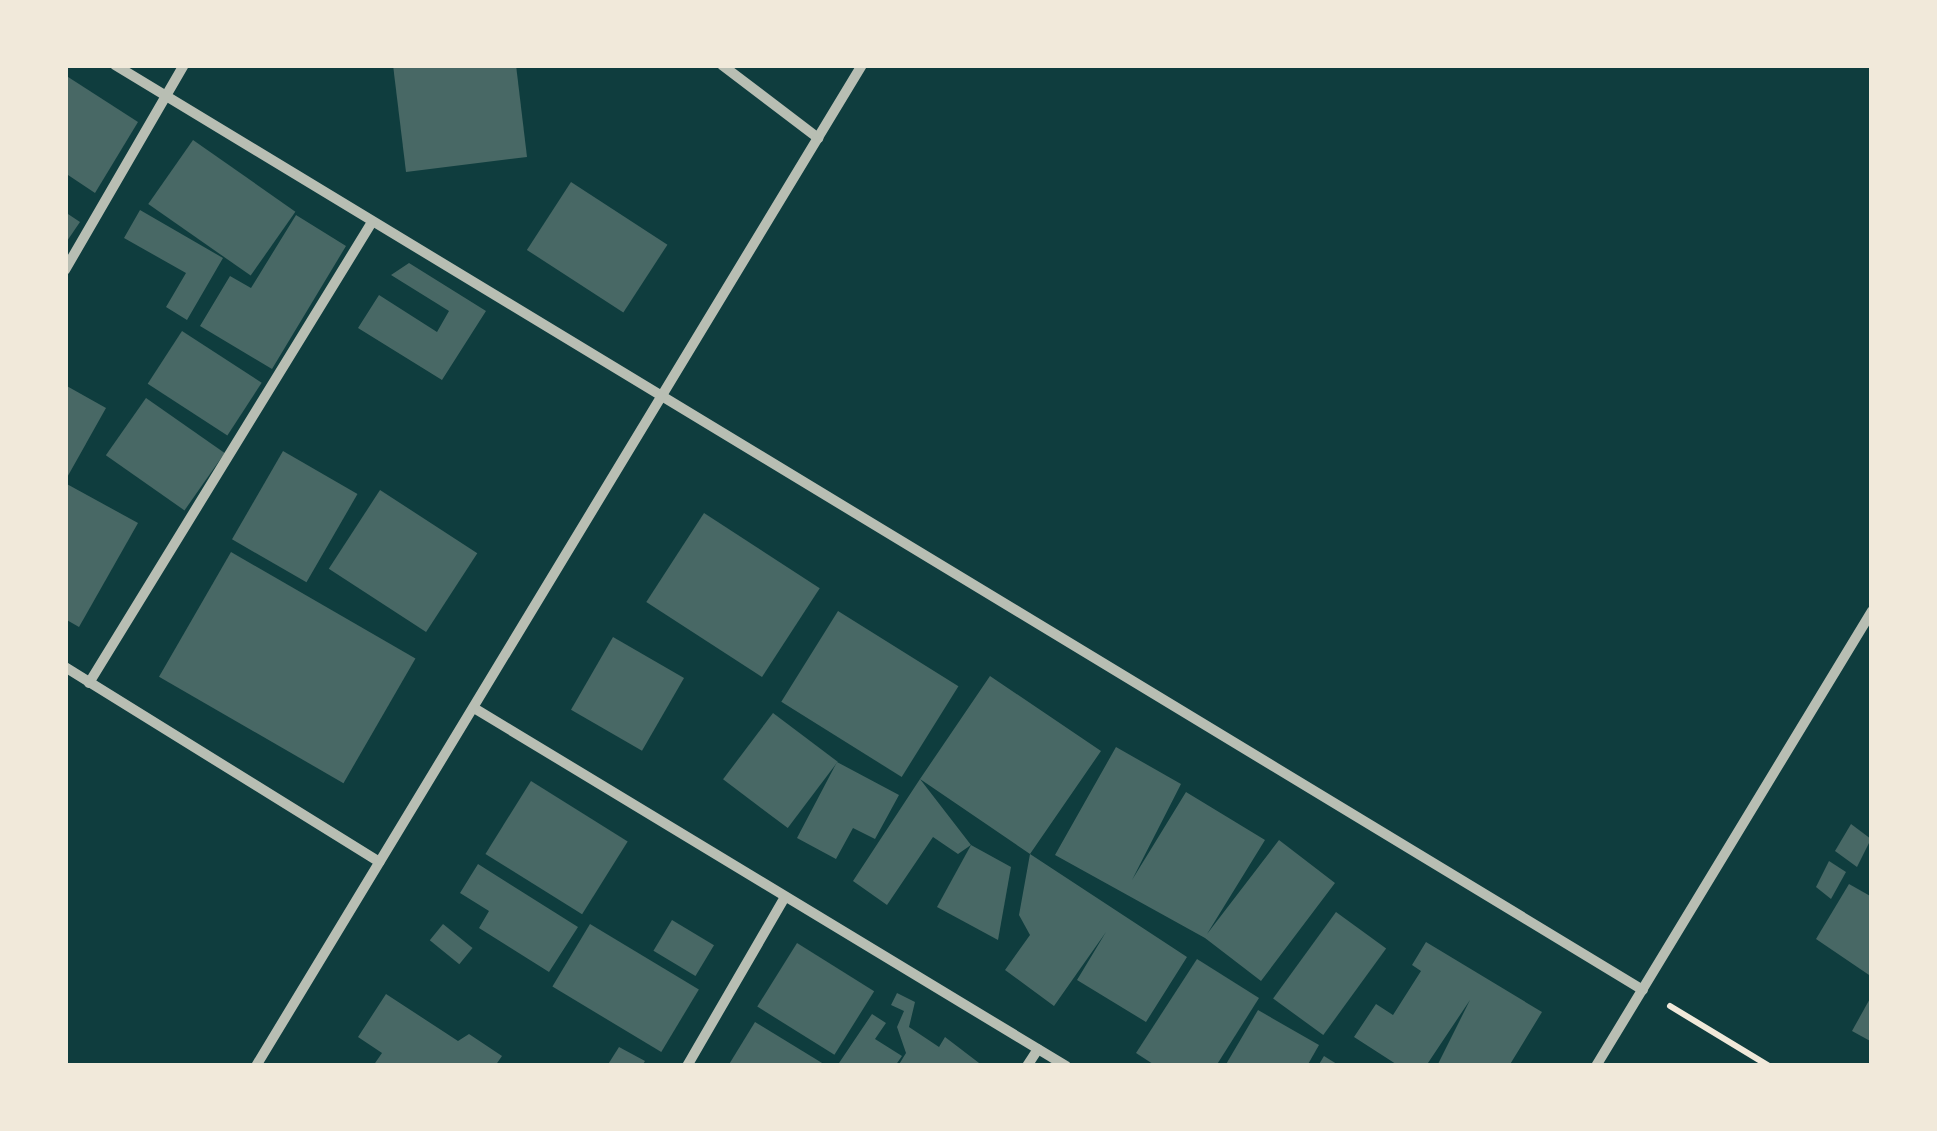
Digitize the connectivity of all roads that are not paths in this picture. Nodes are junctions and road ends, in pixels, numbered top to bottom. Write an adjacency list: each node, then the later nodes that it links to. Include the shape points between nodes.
1 (115, 65): 5 (street)
2 (184, 65): 5 (street)
3 (722, 65): 6 (street)
4 (862, 65): 6 (street)
5 (165, 96): 7 (street); 8 (street)
6 (818, 138): 9 (street)
7 (372, 222): 9 (street); 12 (street)
8 (65, 270)
9 (662, 398): 13 (street); 16 (street)
10 (1872, 611): 16 (street)
11 (65, 667): 12 (street)
12 (90, 682): 14 (street)
13 (474, 708): 14 (street); 15 (street)
14 (380, 862): 18 (street)
15 (784, 898): 17 (street); 19 (street)
16 (1643, 990): 22 (street)
17 (1038, 1049): 20 (street); 21 (street)
18 (256, 1066)
19 (688, 1066)
20 (1028, 1066)
21 (1066, 1066)
22 (1596, 1066)

